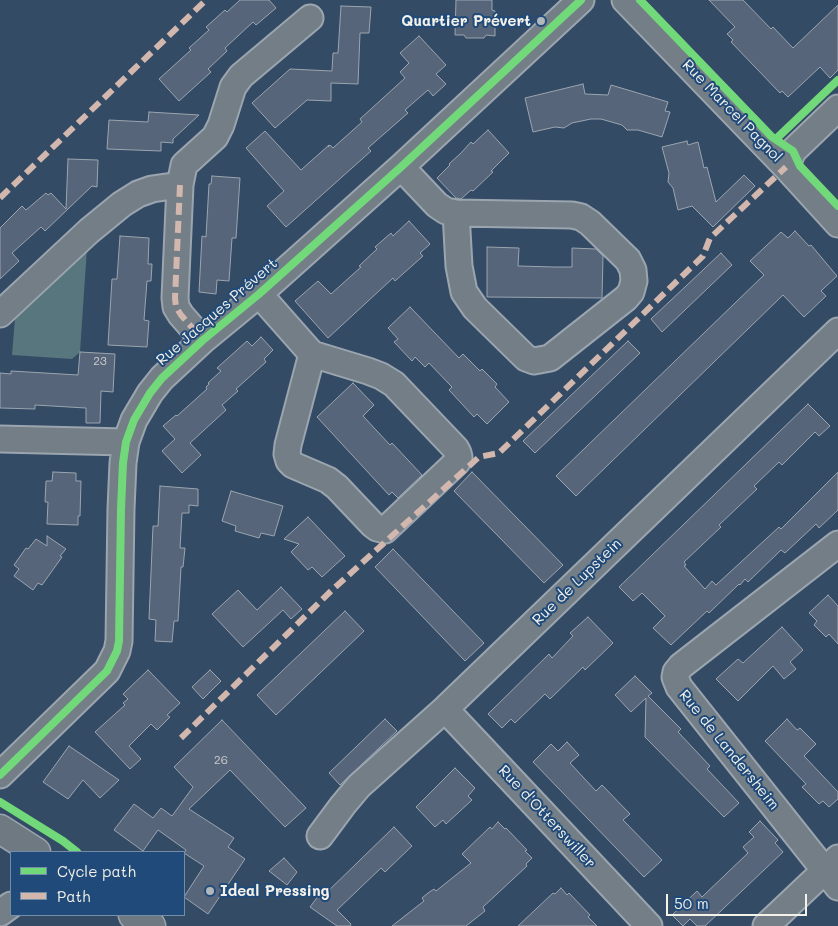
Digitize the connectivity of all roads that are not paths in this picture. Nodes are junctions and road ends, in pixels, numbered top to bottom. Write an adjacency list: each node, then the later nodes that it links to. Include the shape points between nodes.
1 (581, 0): 5 (street, Rue Jacques Prévert)
2 (625, 0): 6 (street, Rue Marcel Pagnol)
3 (310, 18): 7 (street, via 233,87 215,137 184,165)
4 (838, 108): 6 (street, via 793,150)
5 (401, 167): 8 (street, via 437,205); 10 (street, Rue Jacques Prévert)
6 (786, 167): 9 (street, Rue Marcel Pagnol)
7 (180, 185): 11 (street, via 145,191 122,204); 13 (street, via 176,307)
8 (456, 213): 8 (street, via 464,292 526,358 542,361 555,356 631,292 633,270 628,260 581,217)
9 (838, 224)
10 (259, 294): 13 (street, Rue Jacques Prévert); 14 (street)
11 (0, 314)
12 (838, 330): 18 (street, Rue de Lupstein)
13 (203, 340): 16 (street, Rue Jacques Prévert, via 150,393)
14 (312, 354): 14 (street, via 382,376 394,384 458,453 457,462 385,530 373,526 328,480 293,465 287,454)
15 (0, 439): 16 (street)
16 (126, 442): 19 (street, Rue Jacques Prévert, via 120,509 118,651 107,671)
17 (838, 544): 23 (street, Rue de Landersheim, via 681,666 674,677)
18 (445, 709): 21 (street, Rue de Lupstein, via 359,786); 26 (street, Rue d'Otterswiller)
19 (0, 775)
20 (2, 835): 22 (main road)
21 (320, 836)
22 (34, 851)
23 (833, 872): 27 (street)
24 (135, 916): 25 (main road)
25 (150, 926)
26 (649, 926)
27 (766, 926)

